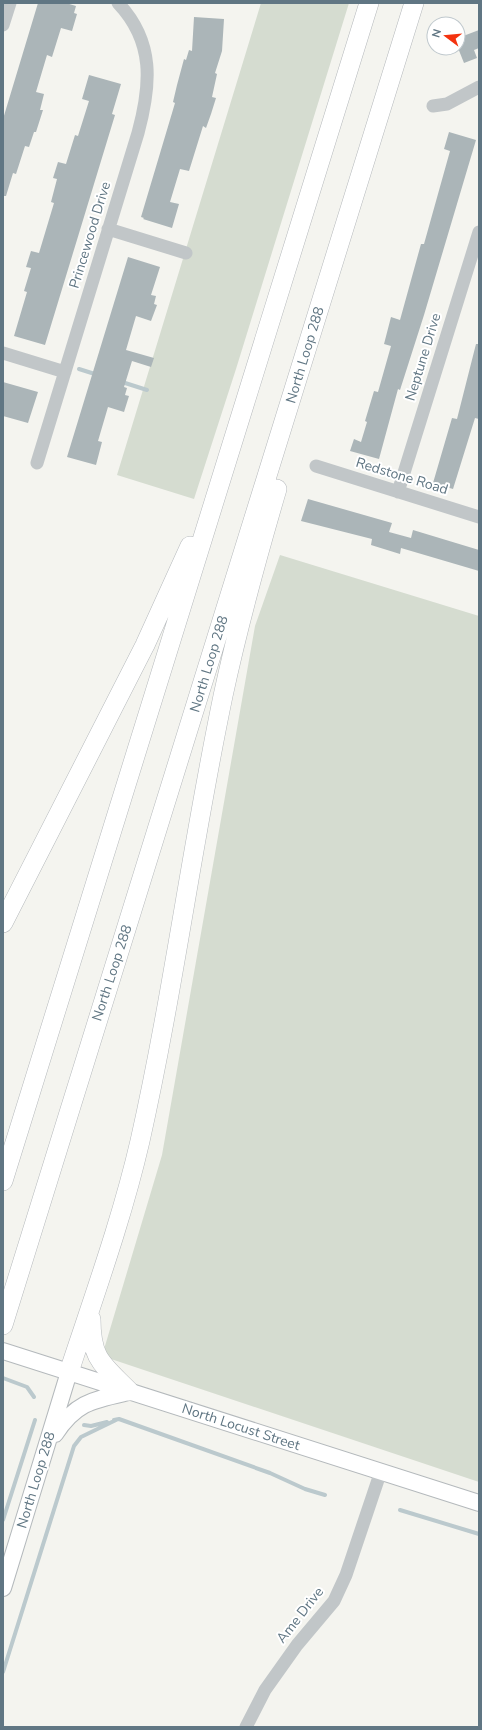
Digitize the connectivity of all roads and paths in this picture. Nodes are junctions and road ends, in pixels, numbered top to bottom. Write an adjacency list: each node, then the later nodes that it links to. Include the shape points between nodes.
1 (10, 3): 5 (street)
2 (118, 3): 8 (street, Princewood Drive, via 138,30 144,47 148,80 142,117)
3 (369, 3): 14 (highway)
4 (414, 3): 11 (highway, North Loop 288)
5 (3, 25)
6 (479, 87): 7 (street, via 447,104)
7 (433, 106)
8 (108, 229): 10 (street); 13 (street, Princewood Drive)
9 (479, 232): 17 (street, Neptune Drive)
10 (186, 253)
11 (328, 282): 21 (highway, via 308,379 230,663 140,1143 124,1203); 22 (highway, North Loop 288)
12 (3, 353): 13 (street)
13 (65, 372): 15 (street, Princewood Drive)
14 (242, 414): 19 (highway, via 212,494 165,603); 20 (highway)
15 (37, 463)
16 (316, 466): 17 (street, Redstone Road)
17 (398, 492): 18 (street, Redstone Road)
18 (479, 516)
19 (3, 923)
20 (3, 1181)
21 (90, 1306): 24 (highway); 25 (highway, via 91,1340 94,1351 107,1369)
22 (3, 1325)
23 (3, 1350): 24 (main road, North Locust Street)
24 (69, 1372): 25 (main road, North Locust Street); 26 (main road, North Loop 288)
25 (129, 1391): 26 (main road, via 97,1399 77,1408 62,1423); 27 (main road, North Locust Street)
26 (46, 1447): 29 (main road, North Loop 288)
27 (380, 1471): 28 (main road, North Locust Street); 30 (street, Ame Drive, via 346,1575 334,1601 297,1645 265,1690)
28 (479, 1503)
29 (3, 1588)
30 (246, 1727)

